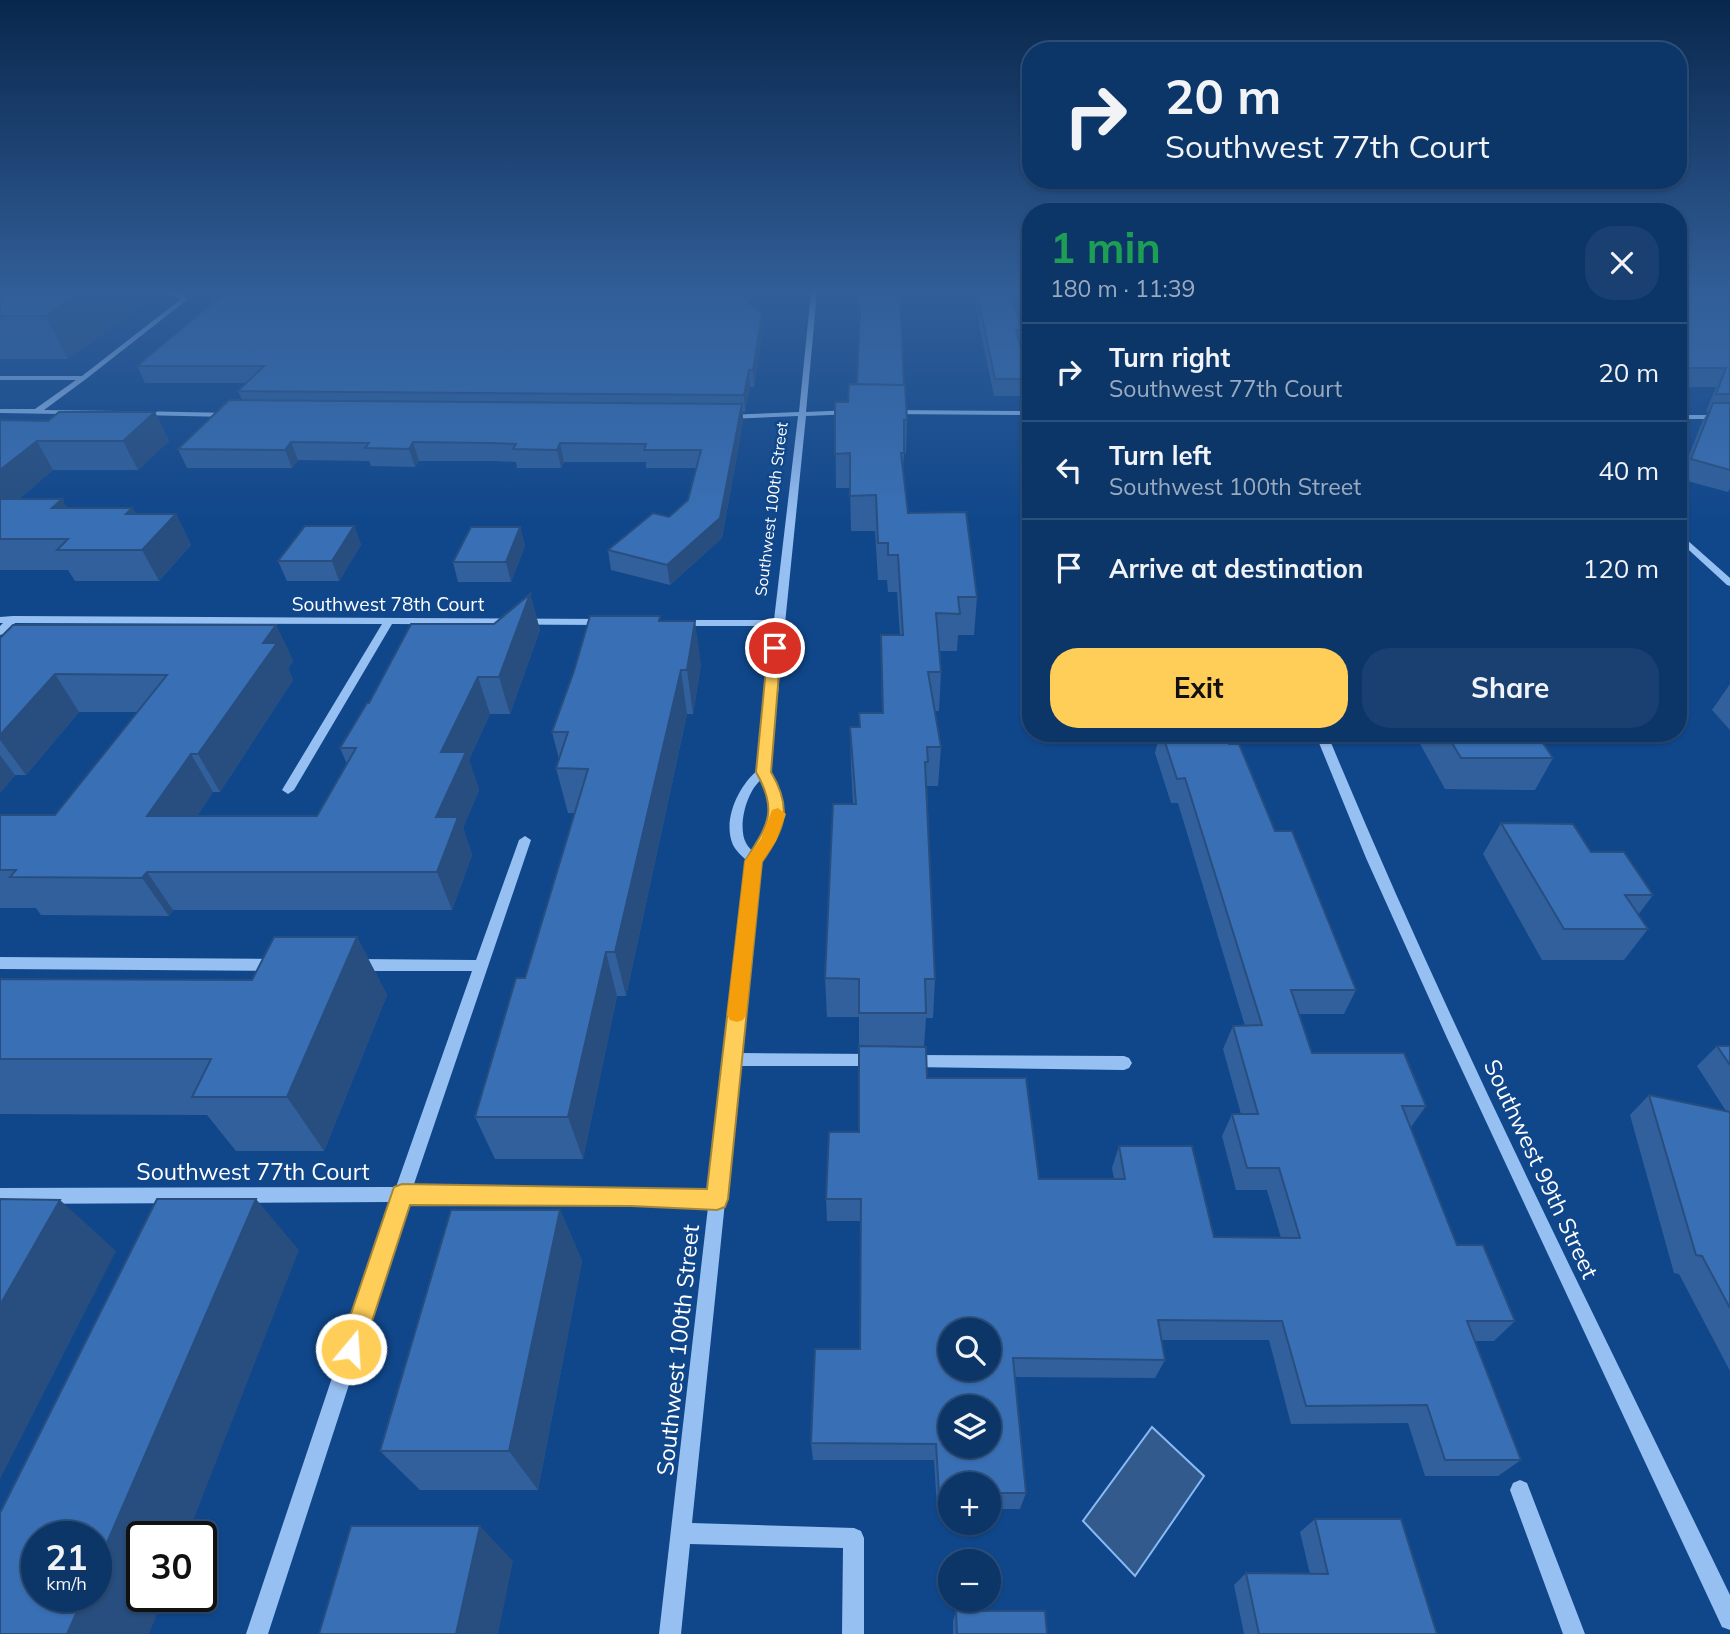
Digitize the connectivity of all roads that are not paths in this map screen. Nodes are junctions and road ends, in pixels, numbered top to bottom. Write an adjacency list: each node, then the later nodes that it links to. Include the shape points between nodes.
1 (96, 368): 4 (street)
2 (806, 368): 10 (street, Southwest 100th Street)
3 (0, 378): 4 (street)
4 (84, 378): 6 (street)
5 (0, 411): 6 (street)
6 (36, 412): 11 (street)
7 (865, 412): 10 (street)
8 (879, 412): 9 (street)
9 (1022, 413)
10 (802, 414): 12 (street); 22 (street, Southwest 100th Street)
11 (239, 415)
12 (718, 417)
13 (1687, 417): 14 (street)
14 (1730, 417)
15 (1687, 543): 16 (street)
16 (1730, 583)
17 (0, 620): 18 (street, Southwest 78th Court)
18 (13, 620): 19 (street, Southwest 78th Court); 23 (street)
19 (387, 622): 20 (street, Southwest 78th Court); 26 (street)
20 (622, 622)
21 (663, 623): 22 (street)
22 (777, 623): 25 (street, Southwest 100th Street)
23 (0, 632)
24 (1325, 742): 40 (street, Southwest 99th Street, via 1454,1038)
25 (764, 772): 28 (street, Southwest 100th Street, via 774,789 778,815); 28 (street, via 746,786 736,826 739,844)
26 (288, 790)
27 (525, 840): 32 (street)
28 (754, 861): 33 (street, Southwest 100th Street)
29 (0, 963): 30 (street)
30 (289, 965)
31 (344, 965): 32 (street)
32 (481, 966): 35 (street)
33 (732, 1059): 34 (street); 37 (street, Southwest 100th Street)
34 (1124, 1063)
35 (402, 1194): 36 (street, Southwest 77th Court); 37 (street, Southwest 77th Court); 41 (street)
36 (0, 1196)
37 (717, 1199): 39 (street, Southwest 100th Street)
38 (1520, 1490): 44 (street)
39 (681, 1533): 42 (street, Southwest 100th Street); 43 (street, via 854,1538)
40 (1730, 1619)
41 (257, 1634)
42 (670, 1634)
43 (853, 1634)
44 (1574, 1634)

